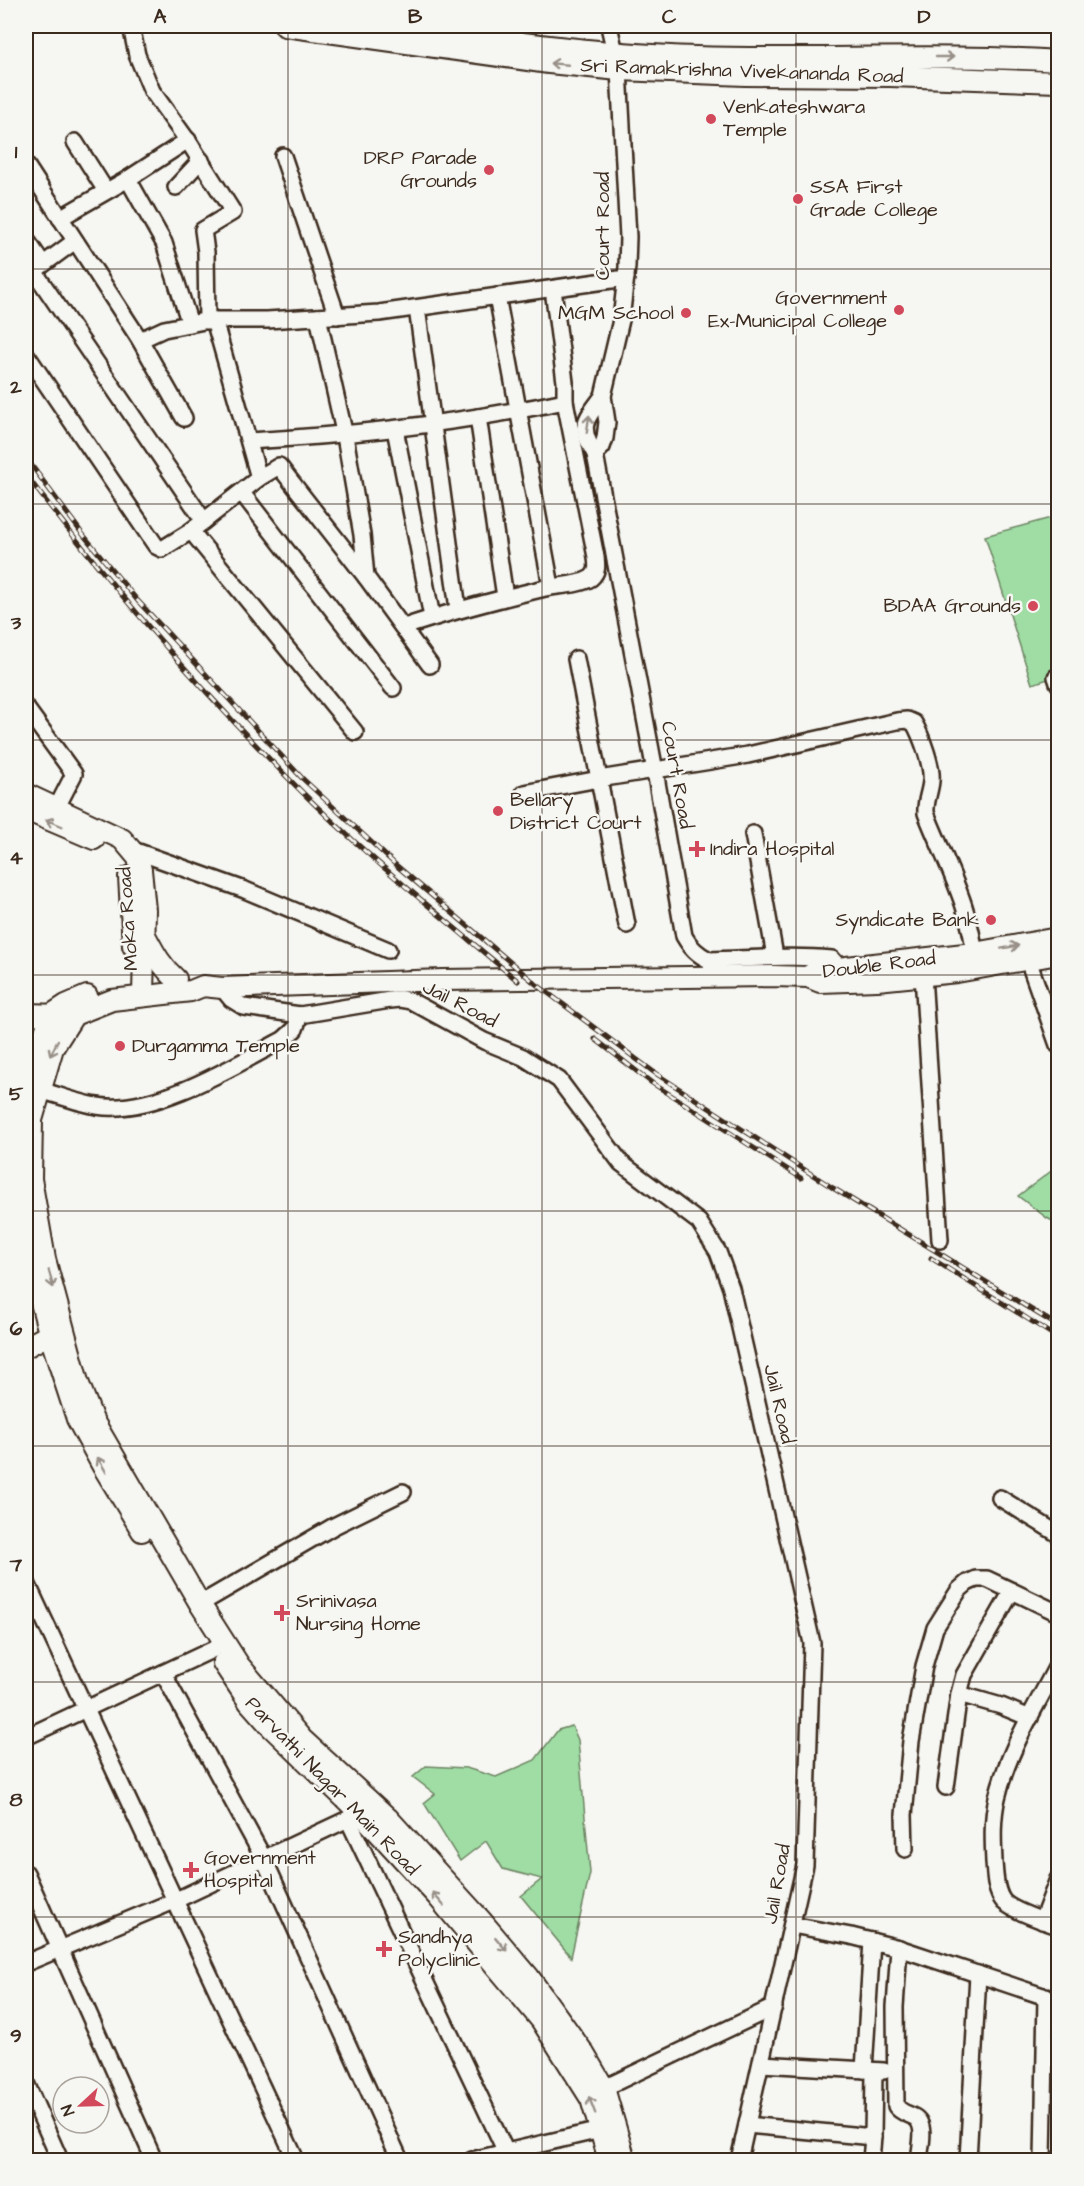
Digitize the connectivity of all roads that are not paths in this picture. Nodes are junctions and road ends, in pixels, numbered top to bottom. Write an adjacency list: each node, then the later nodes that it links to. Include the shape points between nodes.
1 (131, 26): 9 (street, via 136,55 152,91)
2 (285, 26): 6 (main road, Sri Ramakrishna Vivekananda Road, one-way to 2, via 549,63)
3 (399, 26): 5 (main road, Sri Ramakrishna Vivekananda Road)
4 (609, 26): 6 (street, Court Road)
5 (484, 32): 6 (main road, Sri Ramakrishna Vivekananda Road)
6 (618, 61): 7 (main road, Sri Ramakrishna Vivekananda Road, one-way to 7, via 963,57); 8 (main road, Sri Ramakrishna Vivekananda Road, via 745,75); 21 (street, Court Road, via 628,237)
7 (1059, 61)
8 (1059, 82)
9 (188, 140): 12 (street); 14 (street)
10 (75, 142): 16 (street)
11 (283, 156): 25 (street)
12 (201, 160): 15 (street); 27 (street, via 233,212 203,230)
13 (26, 165): 17 (street)
14 (128, 179): 16 (street); 28 (street, via 164,243)
15 (176, 187)
16 (106, 191): 17 (street)
17 (60, 218): 19 (street)
18 (26, 239): 20 (street)
19 (75, 241): 20 (street); 29 (street)
20 (34, 271): 43 (street)
21 (626, 279): 22 (street); 31 (street, Court Road, via 621,320)
22 (553, 289): 23 (street); 32 (street)
23 (497, 296): 24 (street); 33 (street)
24 (417, 308): 25 (street); 36 (street)
25 (337, 316): 26 (street)
26 (318, 317): 27 (street); 38 (street)
27 (211, 320): 28 (street); 39 (street)
28 (190, 324): 29 (street, via 164,329)
29 (140, 340): 35 (street)
30 (26, 354): 44 (street, via 156,546 162,549)
31 (603, 396): 40 (street, Court Road, via 605,438); 40 (street, Court Road, one-way to 31, via 588,441 586,423)
32 (566, 401): 33 (street); 46 (street, via 597,571 584,581)
33 (518, 411): 34 (street); 46 (street)
34 (478, 417): 36 (street); 47 (street)
35 (184, 418)
36 (433, 423): 37 (street); 48 (street)
37 (395, 429): 38 (street); 49 (street)
38 (345, 436): 39 (street); 45 (street)
39 (249, 441): 41 (street)
40 (595, 454): 56 (street, Court Road)
41 (260, 478): 42 (street); 45 (street, via 279,466)
42 (242, 493): 43 (street); 53 (street)
43 (204, 521): 44 (street)
44 (191, 531): 55 (street)
45 (366, 577): 50 (street)
46 (551, 586): 47 (street)
47 (505, 597): 48 (street)
48 (458, 609): 49 (street)
49 (432, 618): 50 (street)
50 (404, 627): 52 (street)
51 (576, 659): 57 (street)
52 (430, 665)
53 (393, 687)
54 (26, 708): 60 (street, via 75,774)
55 (355, 732)
56 (655, 771): 57 (street); 69 (street, Court Road, via 684,936 699,955 709,960); 71 (street, via 748,755 897,721 914,723 931,772 926,813 963,904)
57 (599, 779): 58 (street); 64 (street)
58 (524, 793)
59 (26, 794): 60 (main road, Moka Road)
60 (57, 807): 63 (main road, Moka Road, via 116,836)
61 (26, 810): 77 (main road, Moka Road, one-way to 61, via 125,858 113,847)
62 (753, 834): 69 (street)
63 (133, 850): 65 (main road, Moka Road, via 141,870); 67 (street, via 245,890)
64 (627, 925)
65 (146, 938): 75 (main road, via 158,961); 77 (main road, Moka Road)
66 (1059, 938): 71 (main road, Double Road, one-way to 66)
67 (388, 950)
68 (1059, 954): 70 (main road, Double Road)
69 (775, 956): 72 (street, Court Road, via 832,959)
70 (1028, 960): 71 (main road, Double Road); 82 (street)
71 (975, 961): 72 (main road, Double Road); 73 (main road, Double Road)
72 (840, 968): 74 (main road, Double Road, via 819,970)
73 (923, 975): 74 (main road, Double Road, via 841,982 820,982); 85 (street)
74 (808, 977): 76 (main road, via 443,980)
75 (176, 980): 76 (main road, via 190,979); 77 (main road)
76 (213, 987): 77 (main road, via 191,991); 81 (street, Jail Road, via 244,1006)
77 (138, 989): 79 (main road, via 83,997); 80 (main road)
78 (26, 1014): 79 (main road)
79 (51, 1015): 80 (main road); 83 (main road)
80 (74, 1015): 83 (main road, one-way to 83)
81 (300, 1015): 83 (street, via 295,1029 284,1039 198,1084 137,1105 98,1107); 111 (street, Jail Road, via 400,999 411,1001 543,1068 559,1080 621,1163 699,1222 718,1252 731,1288 812,1643 805,1864)
82 (1059, 1045)
83 (33, 1088): 87 (main road, one-way to 87, via 31,1179)
84 (26, 1224): 86 (main road, Parvathi Nagar Main Road)
85 (940, 1240)
86 (28, 1260): 87 (main road, Parvathi Nagar Main Road)
87 (56, 1330): 88 (main road); 94 (main road, Parvathi Nagar Main Road, via 93,1420); 96 (main road, Parvathi Nagar Main Road, one-way to 87, via 82,1429 66,1390)
88 (26, 1347)
89 (403, 1492): 94 (street, via 334,1526)
90 (1000, 1498): 91 (street)
91 (1059, 1534)
92 (26, 1581): 100 (street)
93 (1012, 1591): 95 (street); 99 (street, via 964,1675); 105 (street, via 987,1579 967,1583 935,1628 911,1741)
94 (200, 1604): 104 (main road, Parvathi Nagar Main Road, via 239,1665)
95 (1059, 1613)
96 (214, 1649): 98 (street); 104 (main road, Parvathi Nagar Main Road, via 249,1702 272,1728)
97 (1059, 1664): 101 (street)
98 (163, 1673): 100 (street); 106 (street)
99 (959, 1694): 101 (street); 103 (street)
100 (85, 1709): 102 (street); 109 (street)
101 (1030, 1718): 110 (street, via 1009,1759 996,1799 992,1836 1000,1896 1005,1903)
102 (26, 1737)
103 (946, 1787)
104 (360, 1812): 106 (street); 124 (main road, Parvathi Nagar Main Road, one-way to 124, via 388,1818 480,1919 529,1977); 126 (main road, Parvathi Nagar Main Road, one-way to 104, via 541,2020); 128 (street)
105 (905, 1850)
106 (264, 1859): 109 (street); 132 (street)
107 (26, 1873): 115 (street)
108 (1059, 1879): 110 (street)
109 (174, 1901): 115 (street); 131 (street)
110 (1042, 1921): 112 (street)
111 (792, 1925): 113 (street); 119 (street, Jail Road)
112 (1059, 1926)
113 (872, 1941): 114 (street); 121 (street)
114 (899, 1948): 117 (street); 122 (street)
115 (60, 1949): 116 (street); 130 (street)
116 (26, 1963)
117 (978, 1974): 118 (street); 139 (street)
118 (1052, 1998): 140 (street)
119 (774, 2007): 120 (street, Jail Road); 124 (street)
120 (761, 2064): 121 (street); 125 (street, Jail Road)
121 (869, 2070): 122 (street); 127 (street)
122 (895, 2072): 138 (street, via 896,2106 899,2111 917,2117 922,2128)
123 (26, 2083): 129 (street)
124 (604, 2088): 126 (main road, Parvathi Nagar Main Road)
125 (747, 2125): 127 (street); 136 (street, Jail Road)
126 (608, 2129): 128 (street); 134 (main road, Parvathi Nagar Main Road); 135 (main road, Parvathi Nagar Main Road)
127 (873, 2137): 137 (street)
128 (506, 2152): 133 (street)
129 (60, 2160)
130 (154, 2160)
131 (296, 2160)
132 (400, 2160)
133 (472, 2160)
134 (609, 2160)
135 (625, 2160)
136 (739, 2160)
137 (871, 2160)
138 (919, 2160)
139 (968, 2160)
140 (1043, 2160)

